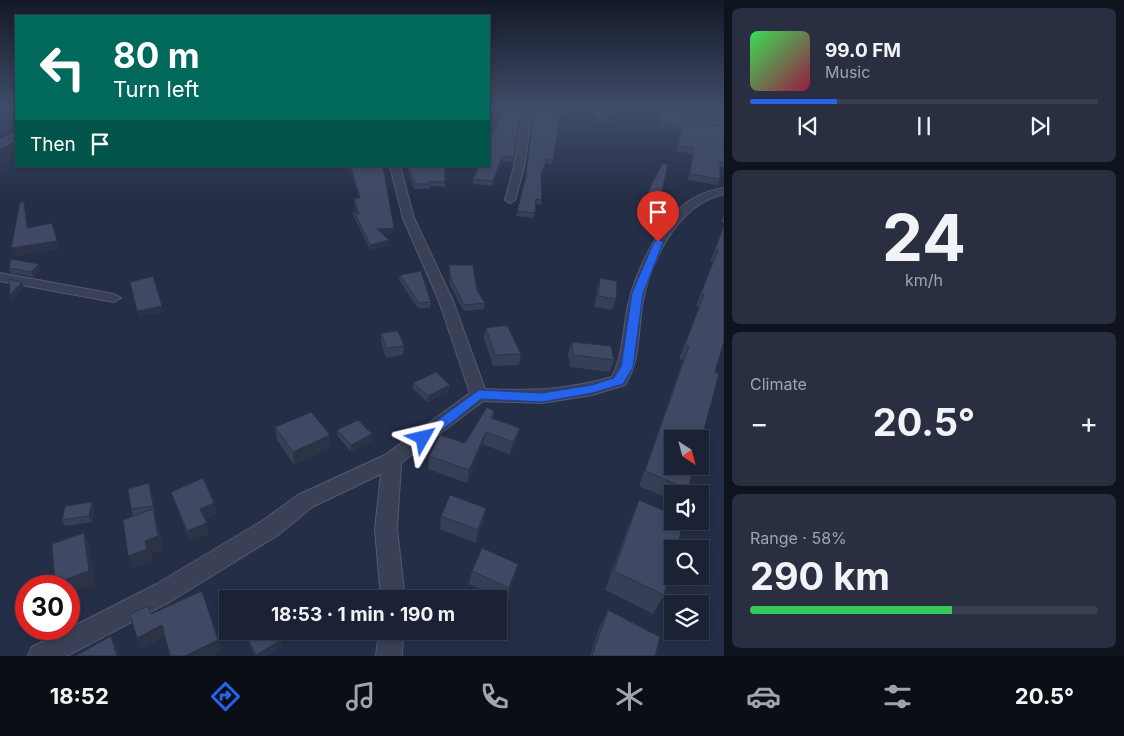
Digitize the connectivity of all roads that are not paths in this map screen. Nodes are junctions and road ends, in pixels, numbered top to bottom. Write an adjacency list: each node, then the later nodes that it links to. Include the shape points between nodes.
1 (523, 139): 4 (street)
2 (395, 167): 7 (street, via 408,220 446,302)
3 (724, 191): 7 (street, via 700,197 658,242 638,293 627,367 619,381 542,397)
4 (510, 200)
5 (0, 277): 6 (street)
6 (114, 298)
7 (479, 395): 8 (street)
8 (392, 460): 9 (street, via 386,529); 11 (street, via 305,501 270,528 163,593)
9 (392, 590)
10 (390, 640): 12 (street)
11 (41, 656)
12 (389, 656)

